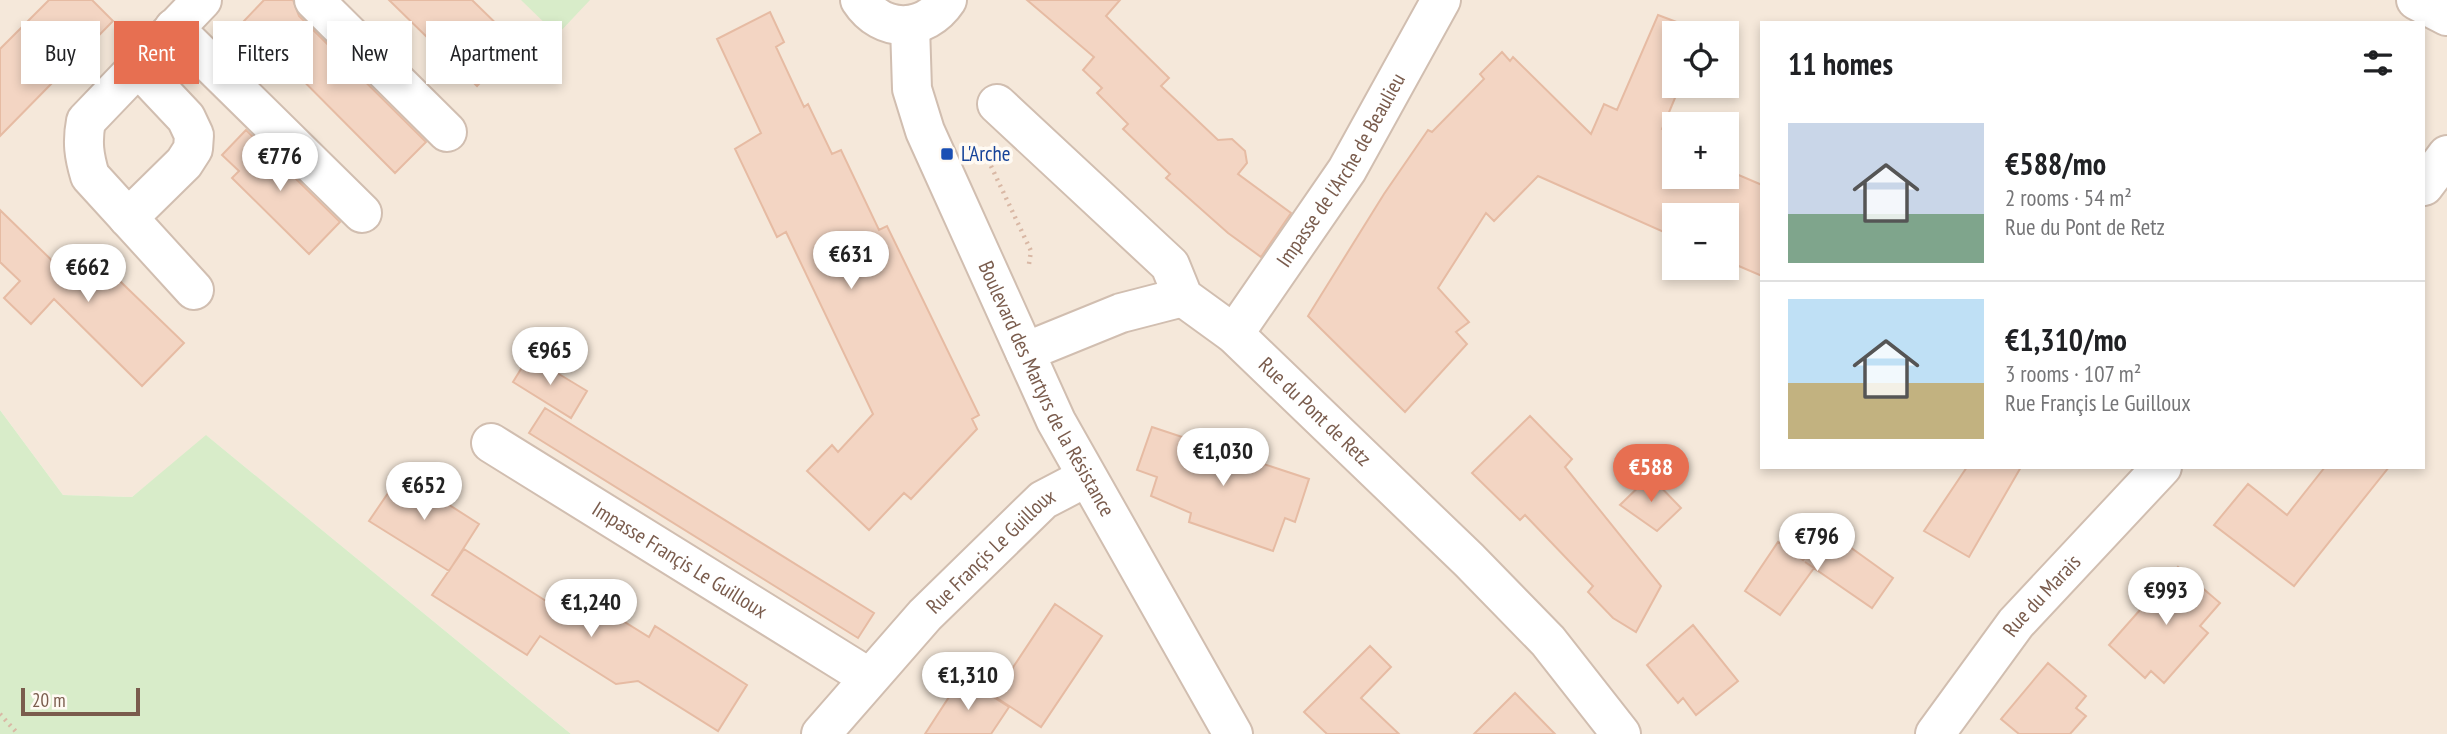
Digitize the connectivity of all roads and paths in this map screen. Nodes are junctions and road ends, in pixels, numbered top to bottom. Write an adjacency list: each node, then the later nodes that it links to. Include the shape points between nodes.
1 (202, 0): 8 (street)
2 (314, 0): 14 (street)
3 (860, 0): 9 (street, via 879,20)
4 (947, 0): 9 (street, via 926,21)
5 (1440, 0): 21 (street, Impasse de l'Arche de Beaulieu, via 1348,170)
6 (2416, 0): 7 (street)
7 (2447, 16)
8 (182, 21)
9 (910, 26): 22 (street, Boulevard des Martyrs de la Résistance, via 912,89 925,131)
10 (199, 53): 17 (street)
11 (120, 84): 18 (street, via 86,121 83,155 90,176)
12 (154, 84): 18 (street, via 186,118 194,135 193,149)
13 (998, 104): 20 (street, via 1170,265)
14 (447, 132)
15 (2447, 155): 16 (street)
16 (2425, 185)
17 (362, 213)
18 (128, 218): 19 (street)
19 (194, 290)
20 (1183, 298): 21 (street, Rue du Pont de Retz); 22 (street, via 1121,313)
21 (1234, 334): 31 (street, Rue du Pont de Retz, via 1539,632)
22 (1026, 352): 25 (street, Boulevard des Martyrs de la Résistance)
23 (491, 443): 26 (street, Impasse Françis Le Guilloux)
24 (2160, 469): 32 (street, Rue du Marais, via 2016,623)
25 (1087, 477): 26 (street, Rue Françis Le Guilloux, via 1043,500); 30 (street, Boulevard des Martyrs de la Résistance)
26 (868, 677): 29 (street, Rue Françis Le Guilloux)
27 (0, 714): 28 (path)
28 (18, 734)
29 (821, 734)
30 (1233, 734)
31 (1620, 734)
32 (1934, 734)

